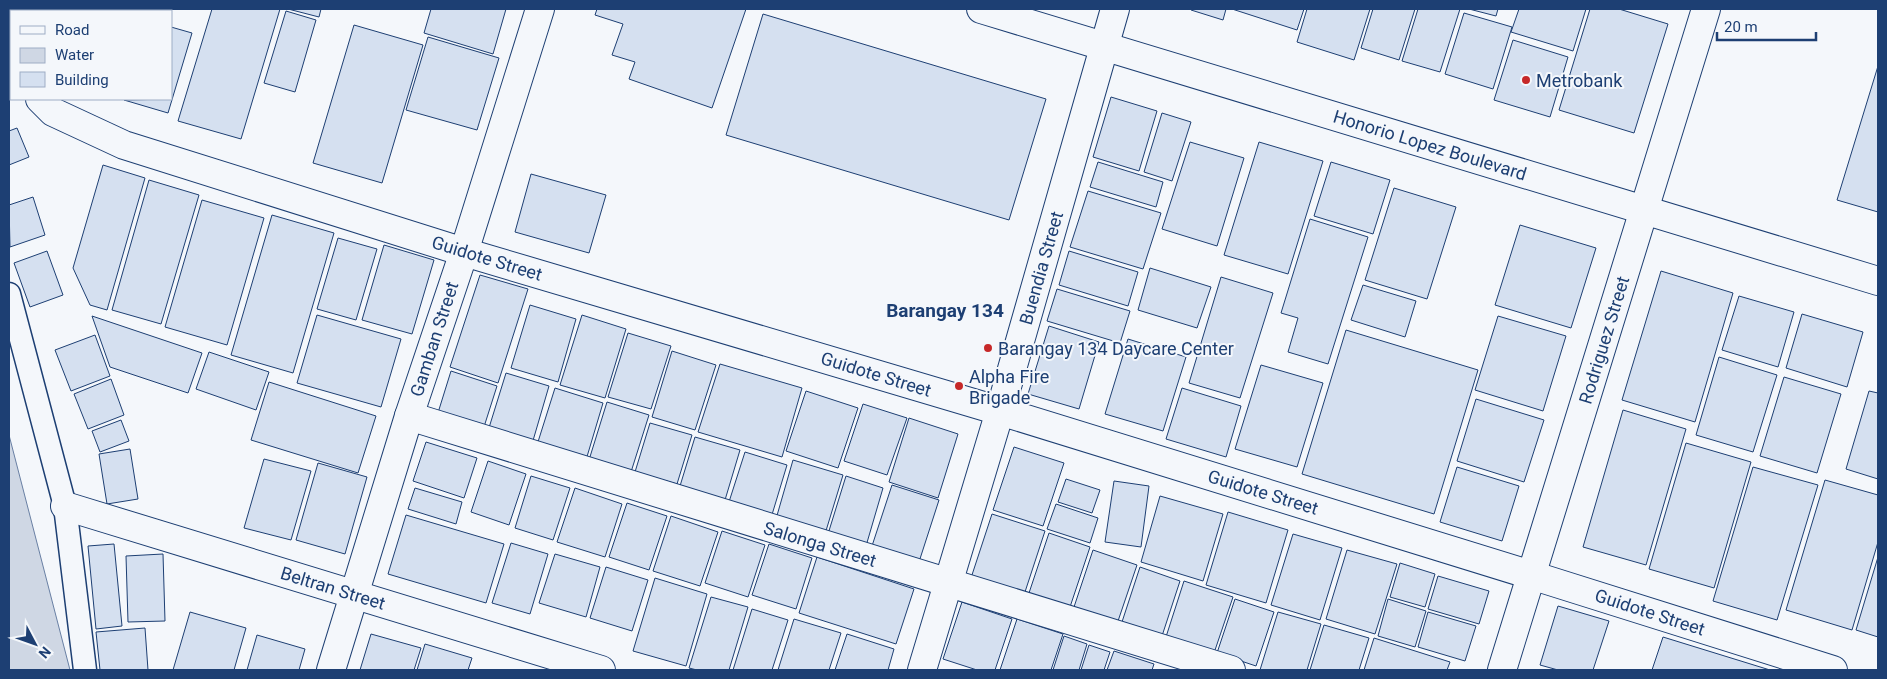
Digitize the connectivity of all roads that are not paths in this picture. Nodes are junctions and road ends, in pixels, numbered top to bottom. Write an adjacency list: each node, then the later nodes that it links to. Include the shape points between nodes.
1 (540, 9): 8 (street, Gamban Street)
2 (981, 9): 5 (street, Honorio Lopez Boulevard)
3 (1115, 9): 5 (street, Buendia Street)
4 (1706, 9): 7 (street, Rodriguez Street)
5 (1103, 47): 7 (street, Honorio Lopez Boulevard); 11 (street, Buendia Street)
6 (41, 100): 8 (street, Guidote Street, via 53,112 124,145)
7 (1644, 210): 9 (street, Honorio Lopez Boulevard); 14 (street, Rodriguez Street)
8 (464, 252): 11 (street, Guidote Street); 12 (street, Gamban Street)
9 (1878, 281)
10 (9, 294): 13 (street)
11 (1000, 411): 14 (street, Guidote Street); 15 (street, Buendia Street)
12 (409, 416): 15 (street, Salonga Street); 16 (street, Gamban Street)
13 (65, 506): 16 (street, Beltran Street); 17 (street)
14 (1531, 575): 22 (street, Rodriguez Street); 23 (street, Guidote Street)
15 (949, 584): 20 (street, Buendia Street); 21 (street, Salonga Street)
16 (354, 595): 18 (street, Gamban Street); 19 (street, Beltran Street)
17 (85, 670)
18 (331, 670)
19 (601, 670)
20 (922, 670)
21 (1232, 670)
22 (1502, 670)
23 (1833, 670)

